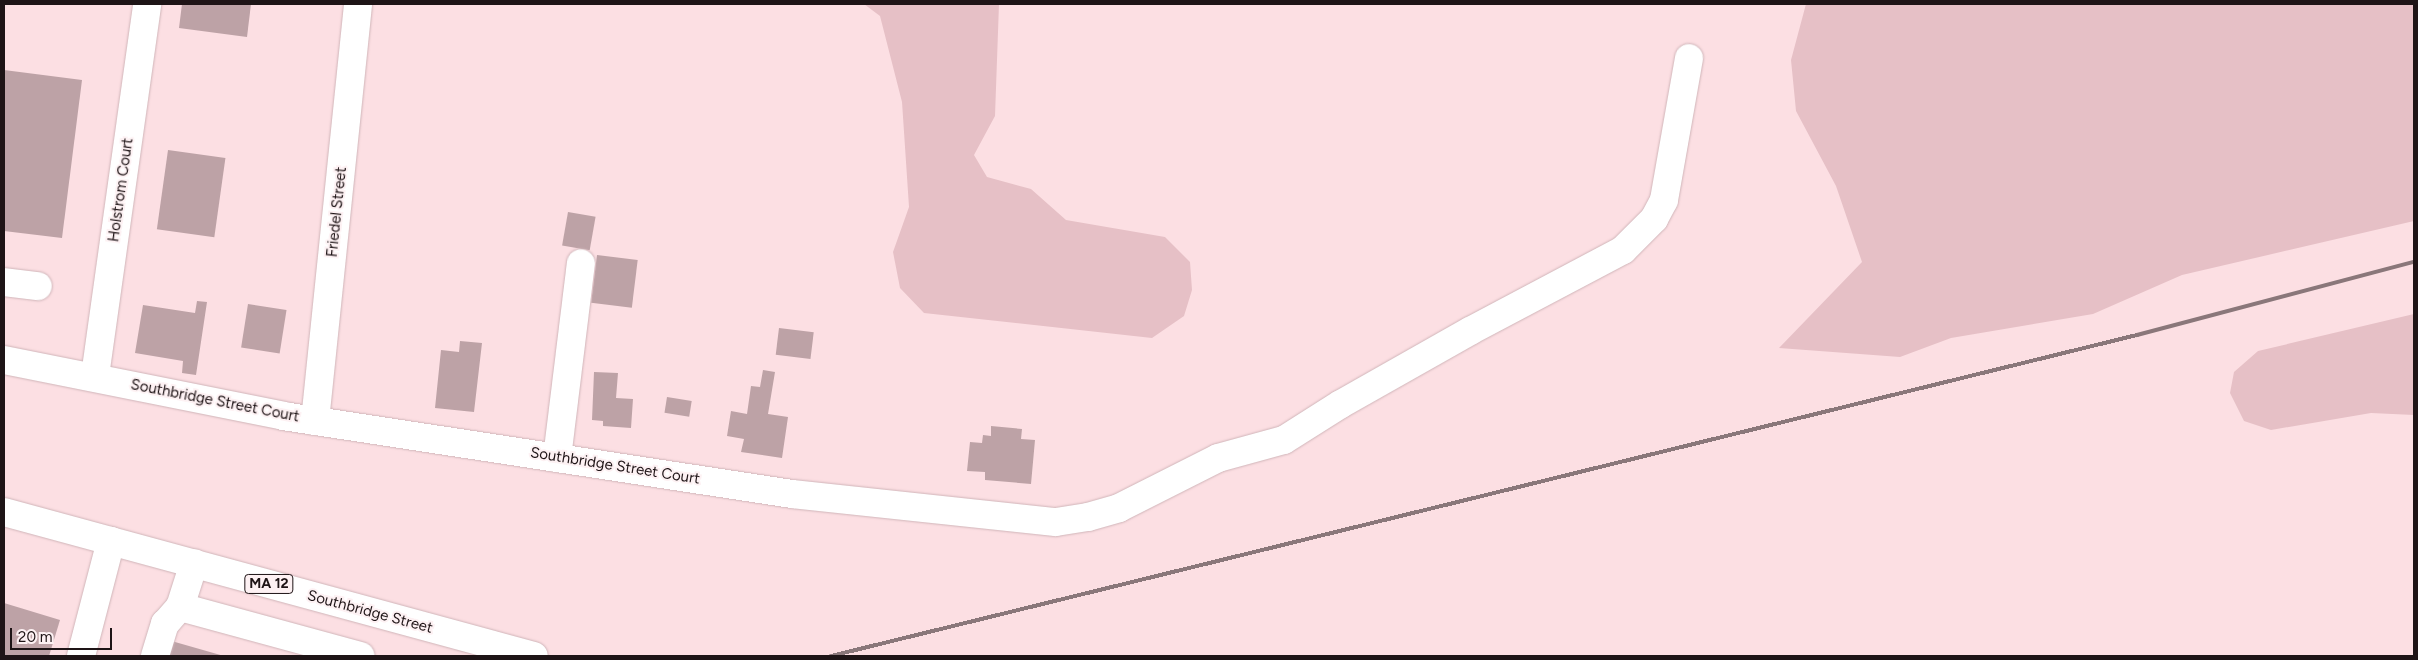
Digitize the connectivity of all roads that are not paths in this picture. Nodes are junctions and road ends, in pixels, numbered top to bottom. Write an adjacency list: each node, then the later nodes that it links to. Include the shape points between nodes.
1 (147, 4): 8 (street, Holstrom Court)
2 (358, 4): 9 (street, Friedel Street)
3 (1689, 58): 10 (street, Southbridge Street Court, via 1664,200 1640,235 1623,250 1470,331 1284,440 1218,458 1118,508 1056,522 792,494)
4 (581, 263): 10 (street)
5 (4, 282): 6 (street)
6 (38, 286)
7 (4, 360): 8 (street, Southbridge Street Court)
8 (95, 376): 9 (street, Southbridge Street Court)
9 (316, 421): 10 (street, Southbridge Street Court)
10 (557, 458)
11 (4, 512): 12 (street, Southbridge Street / MA 12)
12 (111, 541): 13 (street, Southbridge Street / MA 12); 15 (street)
13 (194, 563): 14 (street); 18 (street, Southbridge Street / MA 12)
14 (180, 607): 16 (street, via 165,624); 17 (street)
15 (81, 656)
16 (155, 656)
17 (360, 656)
18 (534, 656)

